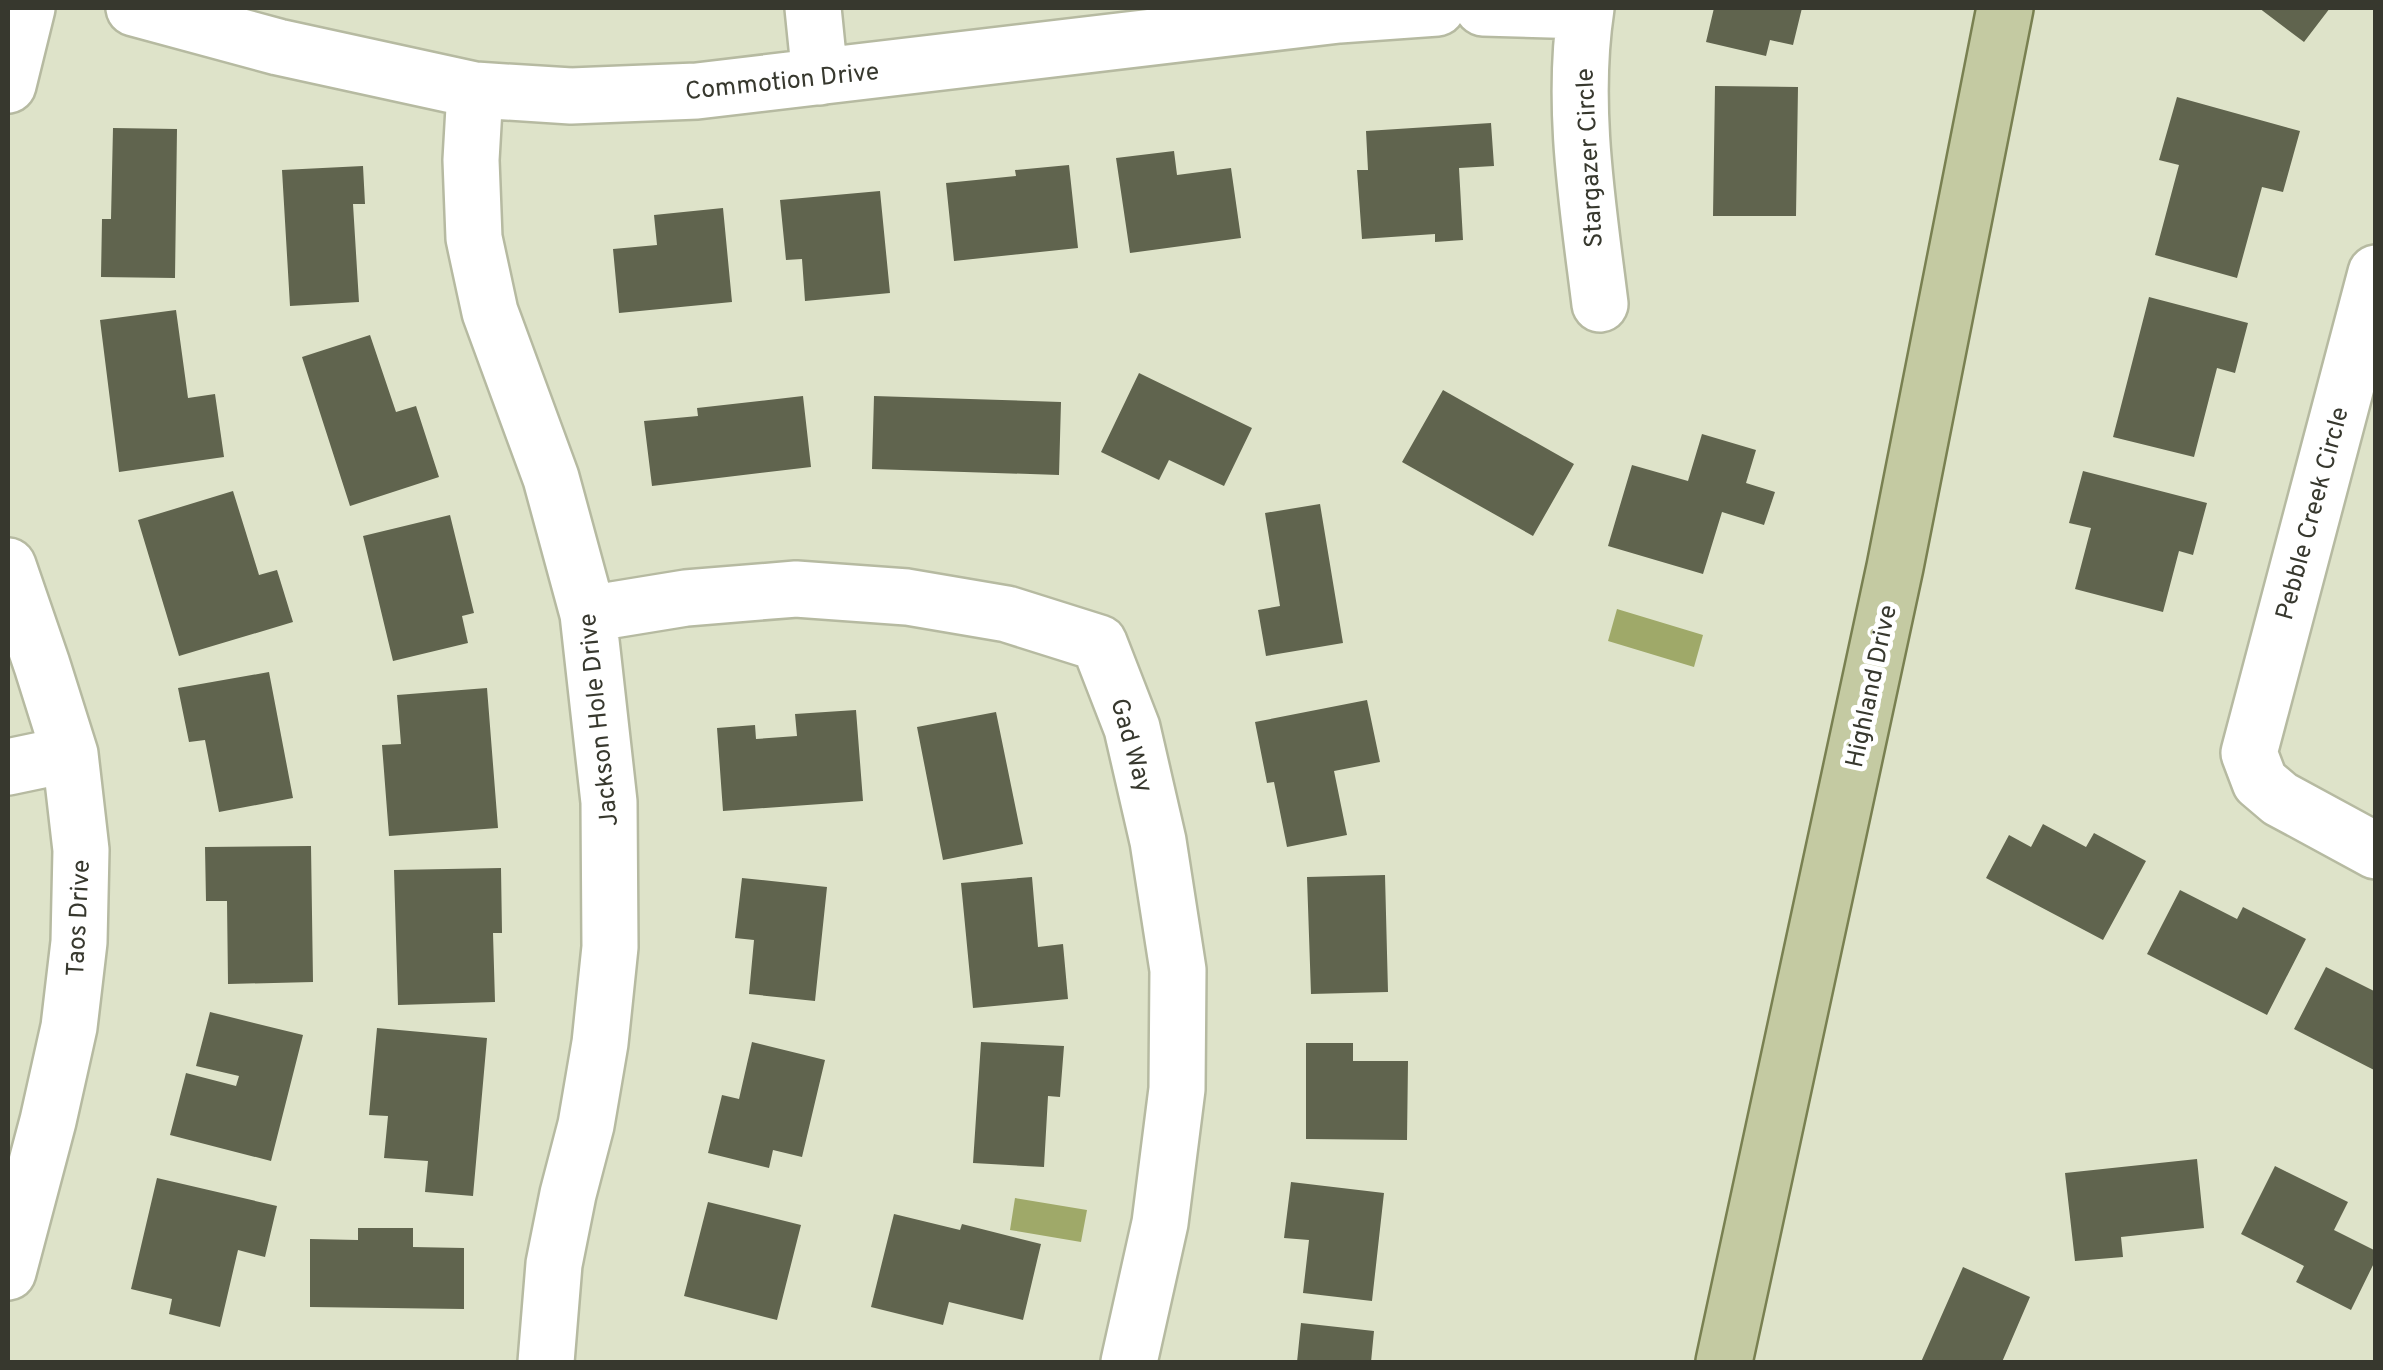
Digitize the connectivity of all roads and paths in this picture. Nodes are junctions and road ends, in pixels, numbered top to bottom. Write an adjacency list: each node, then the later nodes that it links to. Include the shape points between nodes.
1 (28, 8): 9 (street)
2 (134, 8): 10 (street, Commotion Drive, via 278,48)
3 (813, 8): 8 (street)
4 (1437, 8): 8 (street, Commotion Drive)
5 (1482, 8): 7 (street)
6 (2005, 8): 21 (main road, Highland Drive, via 1895,566)
7 (1586, 9): 12 (street, Stargazer Circle, via 1580,84)
8 (820, 77): 10 (street, Commotion Drive, via 697,91)
9 (8, 84)
10 (475, 90): 14 (street, Jackson Hole Drive, via 474,238 490,312 551,478)
11 (2376, 273): 17 (street, Pebble Creek Circle, via 2249,753 2260,782 2280,800)
12 (1600, 304)
13 (8, 566): 15 (street, Taos Drive)
14 (588, 614): 19 (street, Jackson Hole Drive, via 609,802 610,946 586,1125 554,1264); 20 (street, Gad Way, via 796,588 1007,614 1099,642 1132,728 1178,970 1176,1090 1160,1223)
15 (70, 754): 16 (street); 18 (street, Taos Drive, via 81,850 69,1027)
16 (8, 767)
17 (2376, 852)
18 (8, 1272)
19 (546, 1362)
20 (1129, 1362)
21 (1724, 1362)

